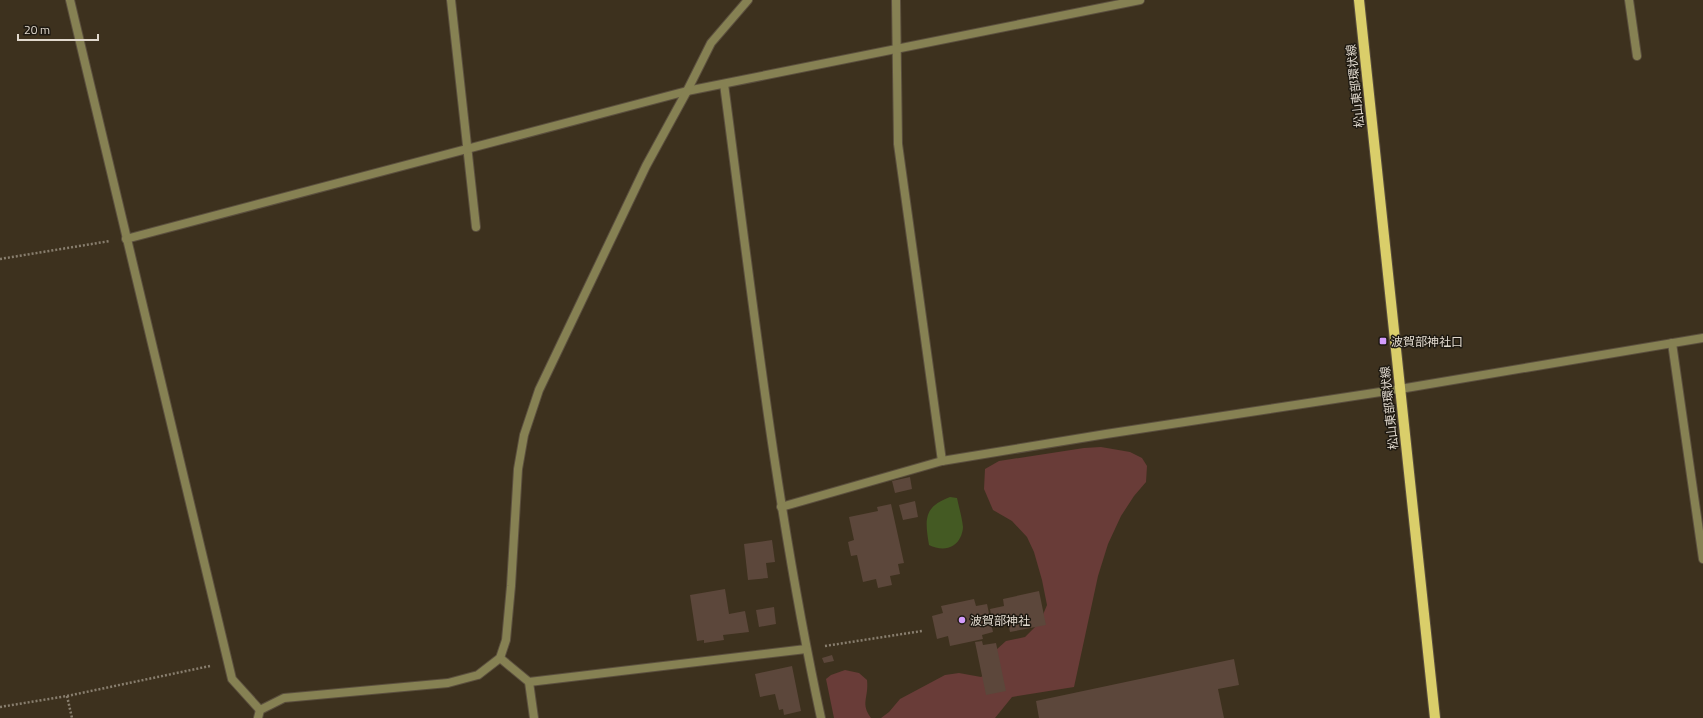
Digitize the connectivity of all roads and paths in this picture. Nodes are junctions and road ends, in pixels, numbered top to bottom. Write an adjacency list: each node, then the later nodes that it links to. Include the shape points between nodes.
1 (70, 0): 14 (street)
2 (451, 0): 12 (street)
3 (748, 0): 11 (street, via 711,42)
4 (896, 0): 8 (street)
5 (1140, 0): 8 (street)
6 (1359, 0): 18 (main road, 松山東部環状線)
7 (1629, 0): 9 (street)
8 (896, 49): 10 (street); 19 (street, via 898,144)
9 (1637, 56)
10 (724, 84): 11 (street); 20 (street)
11 (687, 91): 12 (street); 24 (street, via 646,166 539,390 524,435 518,469 506,640)
12 (467, 149): 13 (street); 14 (street)
13 (476, 227)
14 (126, 239): 15 (path); 25 (street)
15 (0, 259)
16 (1703, 338): 17 (street)
17 (1672, 343): 18 (street); 21 (street)
18 (1400, 389): 19 (street); 33 (main road, 松山東部環状線)
19 (942, 461): 20 (street)
20 (781, 507): 23 (street)
21 (1703, 559)
22 (922, 631): 23 (path)
23 (806, 649): 26 (street); 32 (street)
24 (500, 658): 26 (street); 29 (street, via 478,675 448,683 284,698)
25 (228, 662): 27 (path); 29 (street, via 232,679)
26 (529, 682): 31 (street)
27 (67, 696): 28 (path); 30 (path)
28 (0, 707)
29 (259, 714)
30 (72, 718)
31 (534, 718)
32 (821, 718)
33 (1435, 718)

